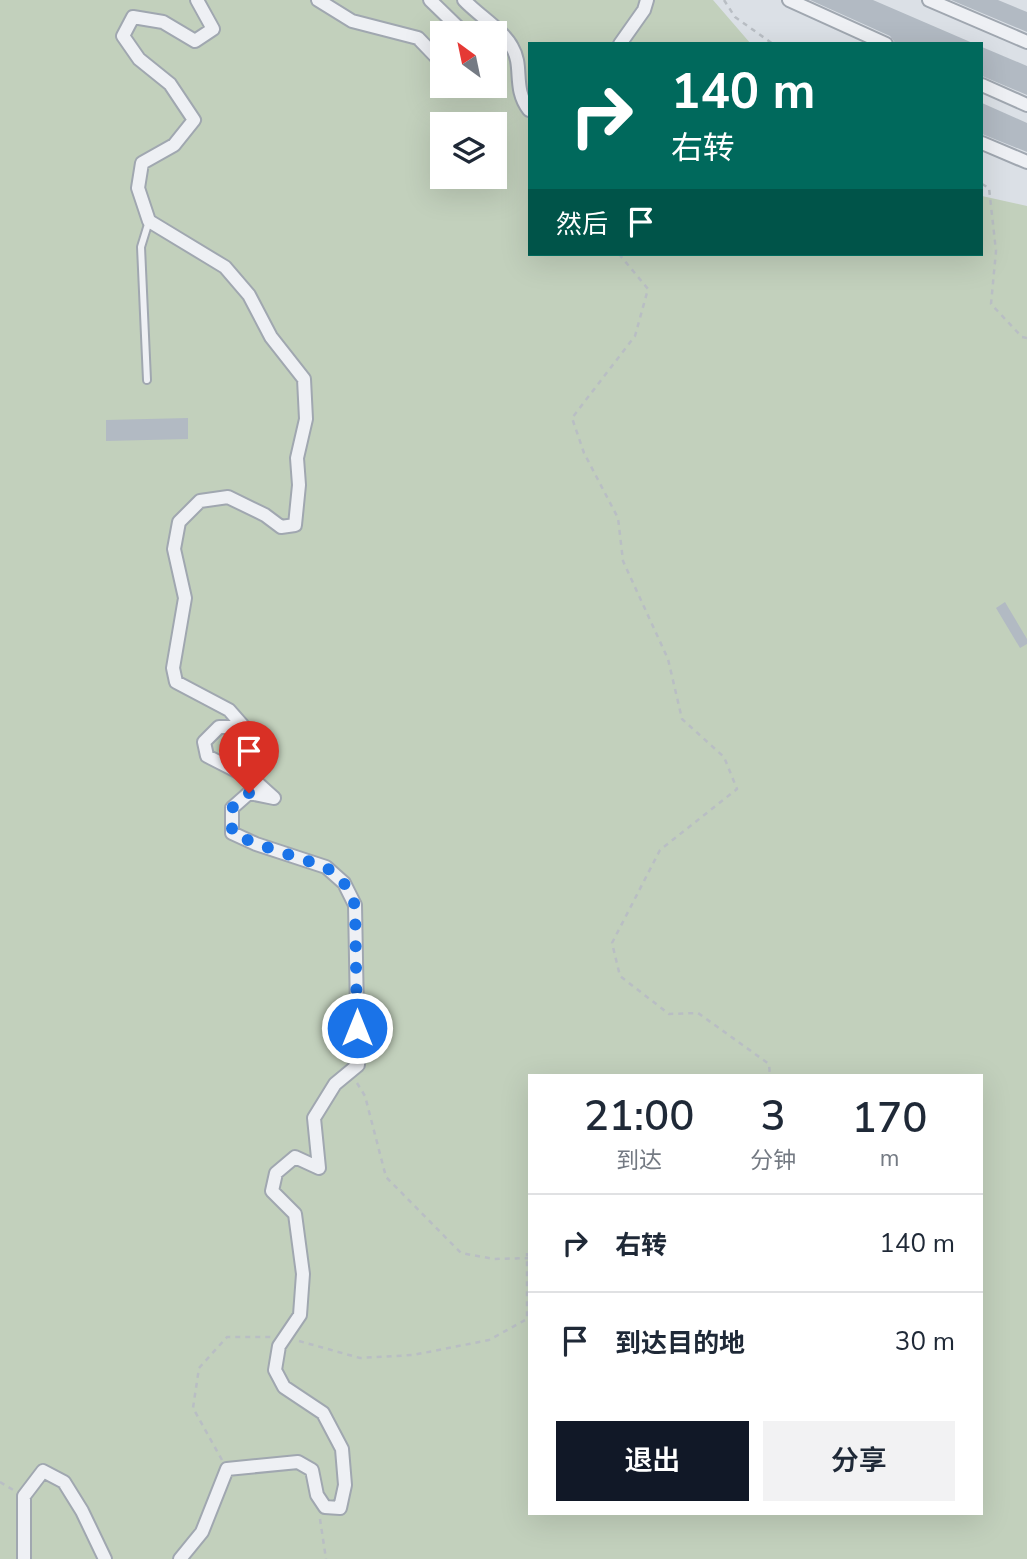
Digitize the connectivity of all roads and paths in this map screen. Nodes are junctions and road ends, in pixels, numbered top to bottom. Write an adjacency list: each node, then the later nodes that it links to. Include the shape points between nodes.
1 (197, 0): 21 (street, via 213,29 195,41 163,22 134,17 123,36 139,59 170,84 194,120 174,145 142,163 138,188)
2 (318, 0): 14 (street, via 352,21 418,38)
3 (430, 0): 9 (street)
4 (464, 0): 17 (street, via 512,45 521,99)
5 (647, 0): 10 (street)
6 (724, 0): 11 (path, via 735,17)
7 (789, 0): 12 (street)
8 (929, 0): 13 (street)
9 (452, 21)
10 (621, 42)
11 (770, 42)
12 (882, 42)
13 (1027, 42)
14 (430, 50)
15 (983, 85): 16 (street)
16 (1027, 105)
17 (528, 107)
18 (983, 143): 19 (street)
19 (1027, 162)
20 (983, 185): 23 (path, via 989,188 996,251 991,304)
21 (149, 221): 24 (lane, via 141,247); 25 (street, via 225,267 304,379 306,419 296,458 295,525 281,527 229,497 200,501 179,522 174,549 185,598 173,668 176,682 229,709 244,727 219,727 204,742 207,756 254,780 274,798 249,793 232,808 232,833 326,867 344,883 355,905 358,1065)
22 (621, 256): 26 (path, via 648,289 635,336 572,418 584,453 618,518 623,561 668,659 682,719 724,757 737,789 660,850 612,943 620,976 669,1014 698,1013 769,1065)
23 (1027, 338)
24 (147, 380)
25 (350, 1072): 28 (path, via 365,1096 386,1177 461,1253 494,1259); 29 (street, via 335,1084 314,1118 319,1168 295,1157 276,1173 272,1191 295,1214 303,1275 300,1315)
26 (770, 1074)
27 (527, 1253): 28 (path)
28 (528, 1258): 29 (path, via 527,1319 489,1340 412,1355 360,1358)
29 (285, 1337): 30 (path, via 227,1337 199,1368 193,1408); 32 (street, via 275,1370 284,1387 323,1413 342,1449 345,1485 340,1508 326,1507)
30 (227, 1469): 32 (street, via 298,1462 312,1470); 36 (street, via 202,1532)
31 (0, 1482): 33 (path)
32 (317, 1495): 37 (path)
33 (24, 1496): 34 (street); 35 (street, via 43,1471 64,1482)
34 (24, 1559)
35 (105, 1559)
36 (180, 1559)
37 (326, 1559)

